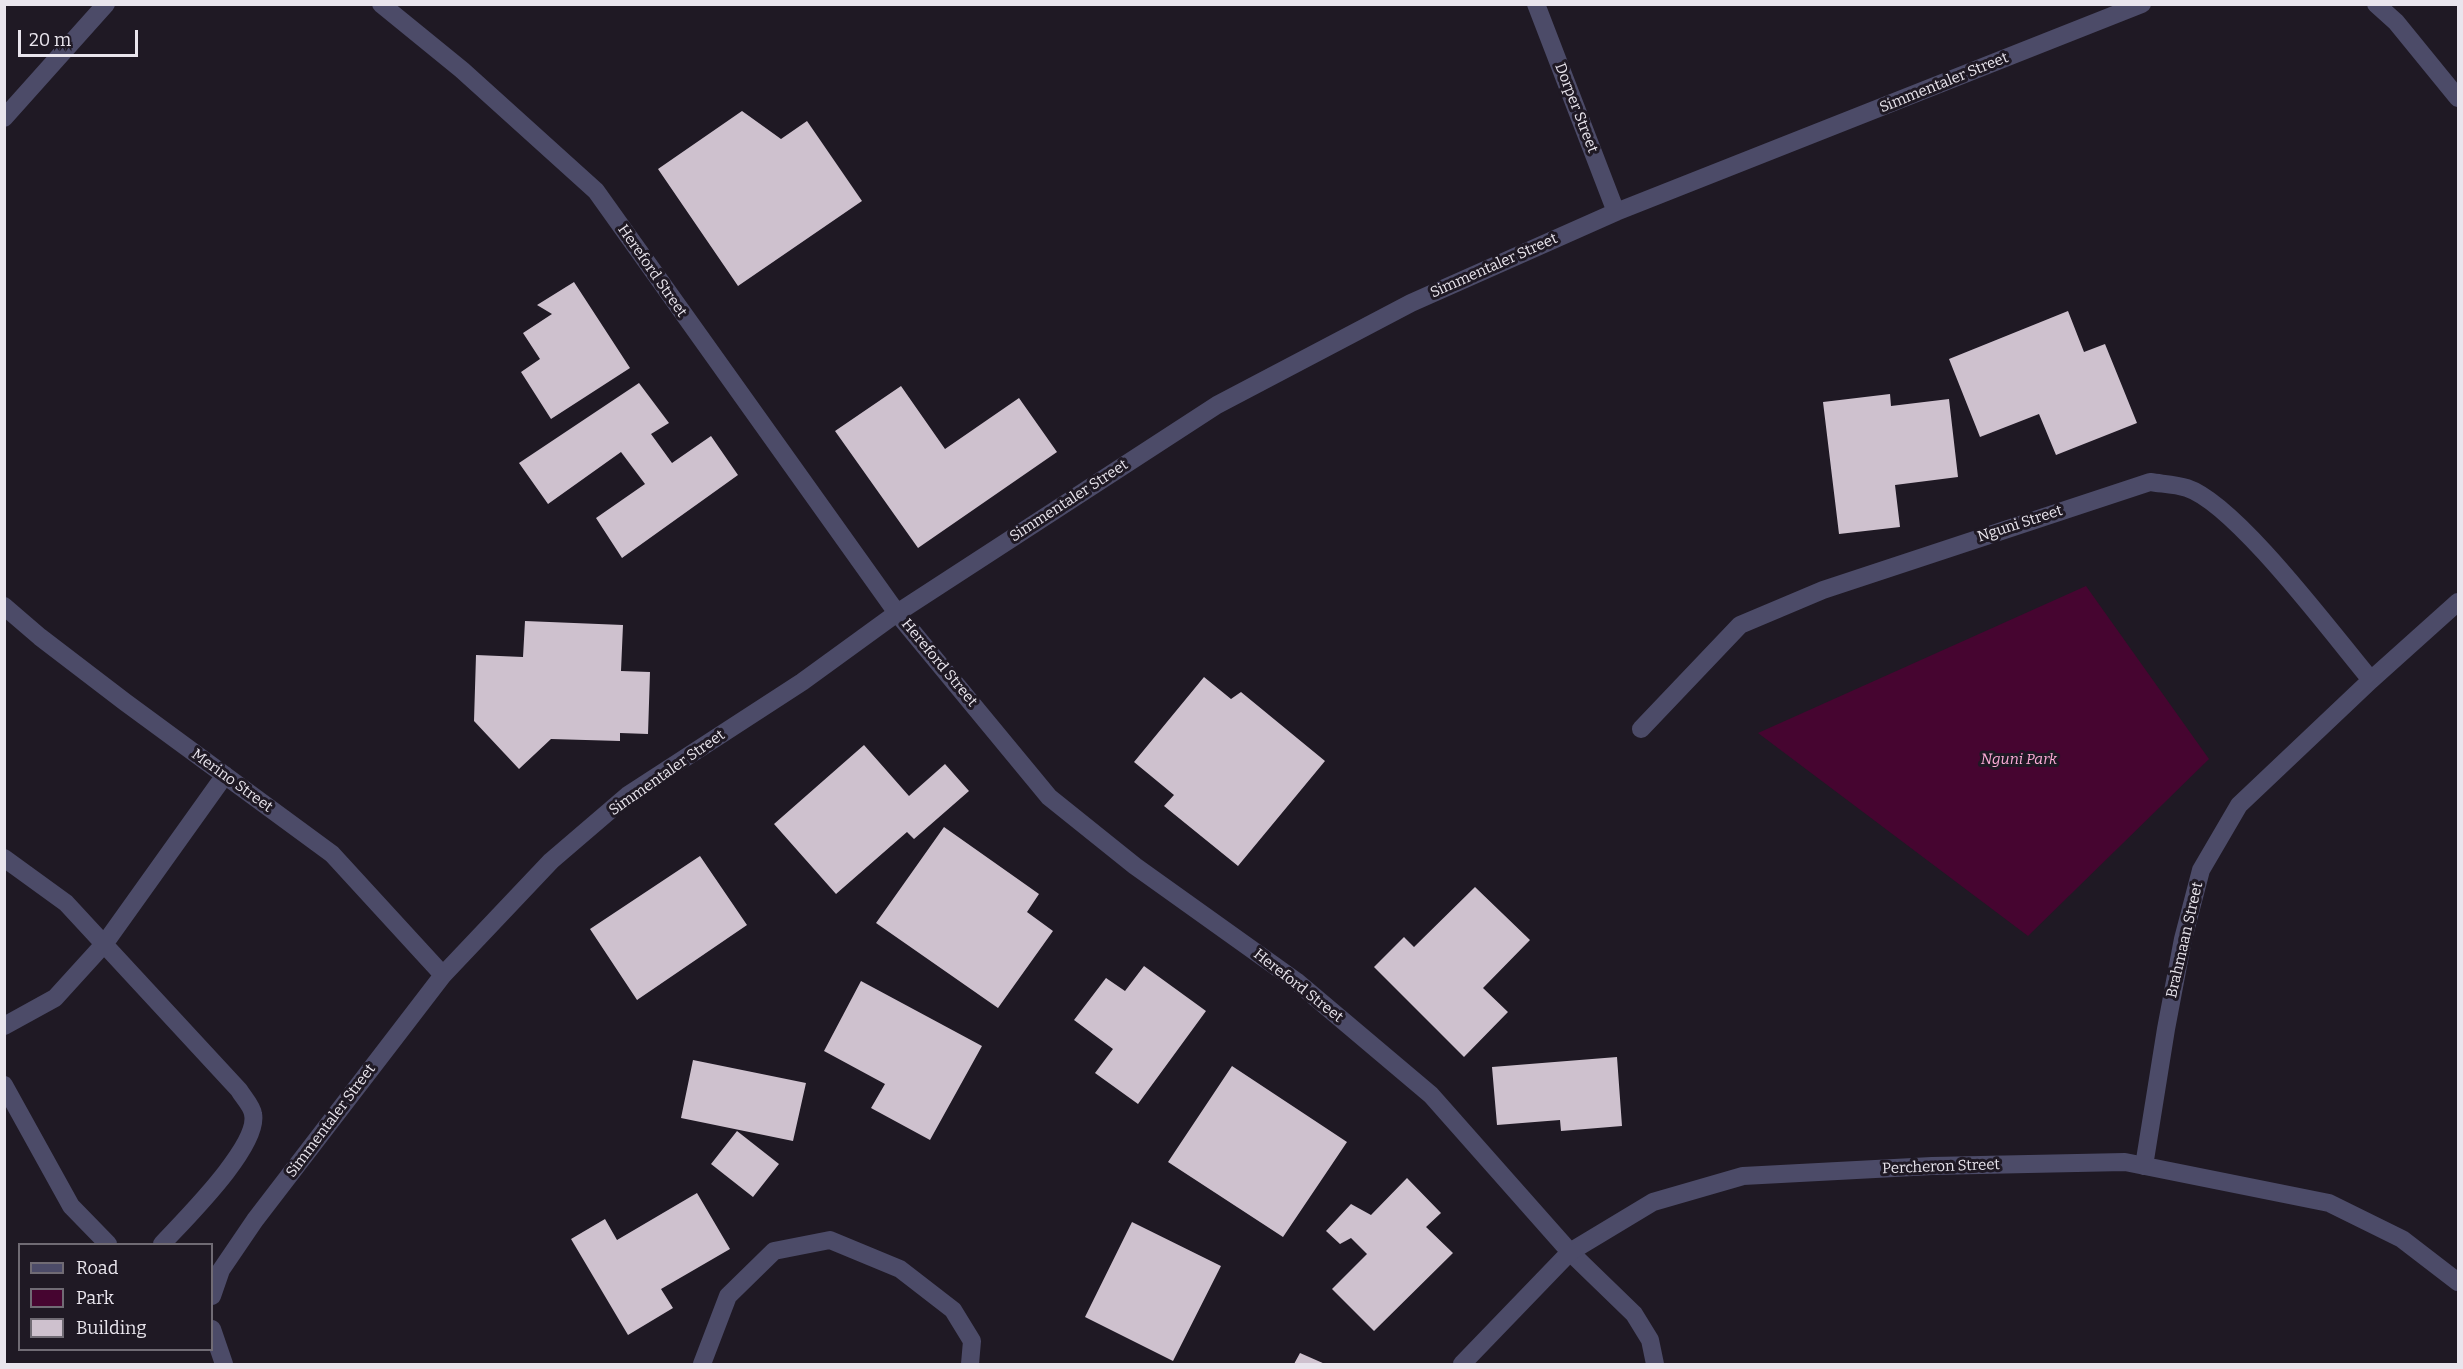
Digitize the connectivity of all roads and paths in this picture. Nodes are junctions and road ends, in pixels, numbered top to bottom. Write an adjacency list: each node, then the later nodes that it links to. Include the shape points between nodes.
1 (106, 4): 7 (street)
2 (381, 4): 11 (street, Hereford Street, via 462,70 596,191)
3 (1536, 4): 8 (street, Dorper Street)
4 (2142, 4): 8 (street, Simmentaler Street)
5 (2376, 4): 6 (street, via 2396,22)
6 (2458, 98)
7 (4, 118)
8 (1616, 212): 11 (street, Simmentaler Street, via 1411,303 1217,405)
9 (2458, 602): 12 (street, Brahmaan Street)
10 (4, 606): 14 (street, Merino Street, via 39,637)
11 (897, 613): 17 (street, Simmentaler Street, via 802,682 628,795 551,861); 23 (street, Hereford Street, via 1049,797 1135,866 1296,981 1431,1095)
12 (2371, 680): 13 (street, Nguni Street, via 2280,571 2222,510 2188,488 2150,482 1823,590 1740,626); 20 (street, Brahmaan Street, via 2239,805 2201,870 2183,939)
13 (1641, 729)
14 (225, 775): 16 (street); 17 (street, Merino Street, via 332,854)
15 (4, 858): 16 (street, via 66,903)
16 (105, 944): 18 (street, via 55,998); 22 (street, via 239,1090 253,1114 252,1133 231,1167)
17 (443, 975): 25 (street, Simmentaler Street, via 255,1220 221,1270)
18 (4, 1026)
19 (4, 1085): 21 (street, via 71,1206)
20 (2144, 1166): 23 (street, Percheron Street, via 2125,1162 1932,1166 1743,1176 1653,1202); 24 (street, Percheron Street, via 2329,1203 2402,1239)
21 (106, 1243)
22 (164, 1243)
23 (1570, 1252): 30 (street, Percheron Street); 31 (street, Hereford Street, via 1634,1314 1650,1340)
24 (2458, 1282)
25 (213, 1293)
26 (213, 1332): 27 (street)
27 (224, 1365)
28 (702, 1365): 29 (street, via 728,1296 774,1251 830,1240 900,1269 953,1310 972,1341)
29 (970, 1365)
30 (1462, 1365)
31 (1655, 1365)

